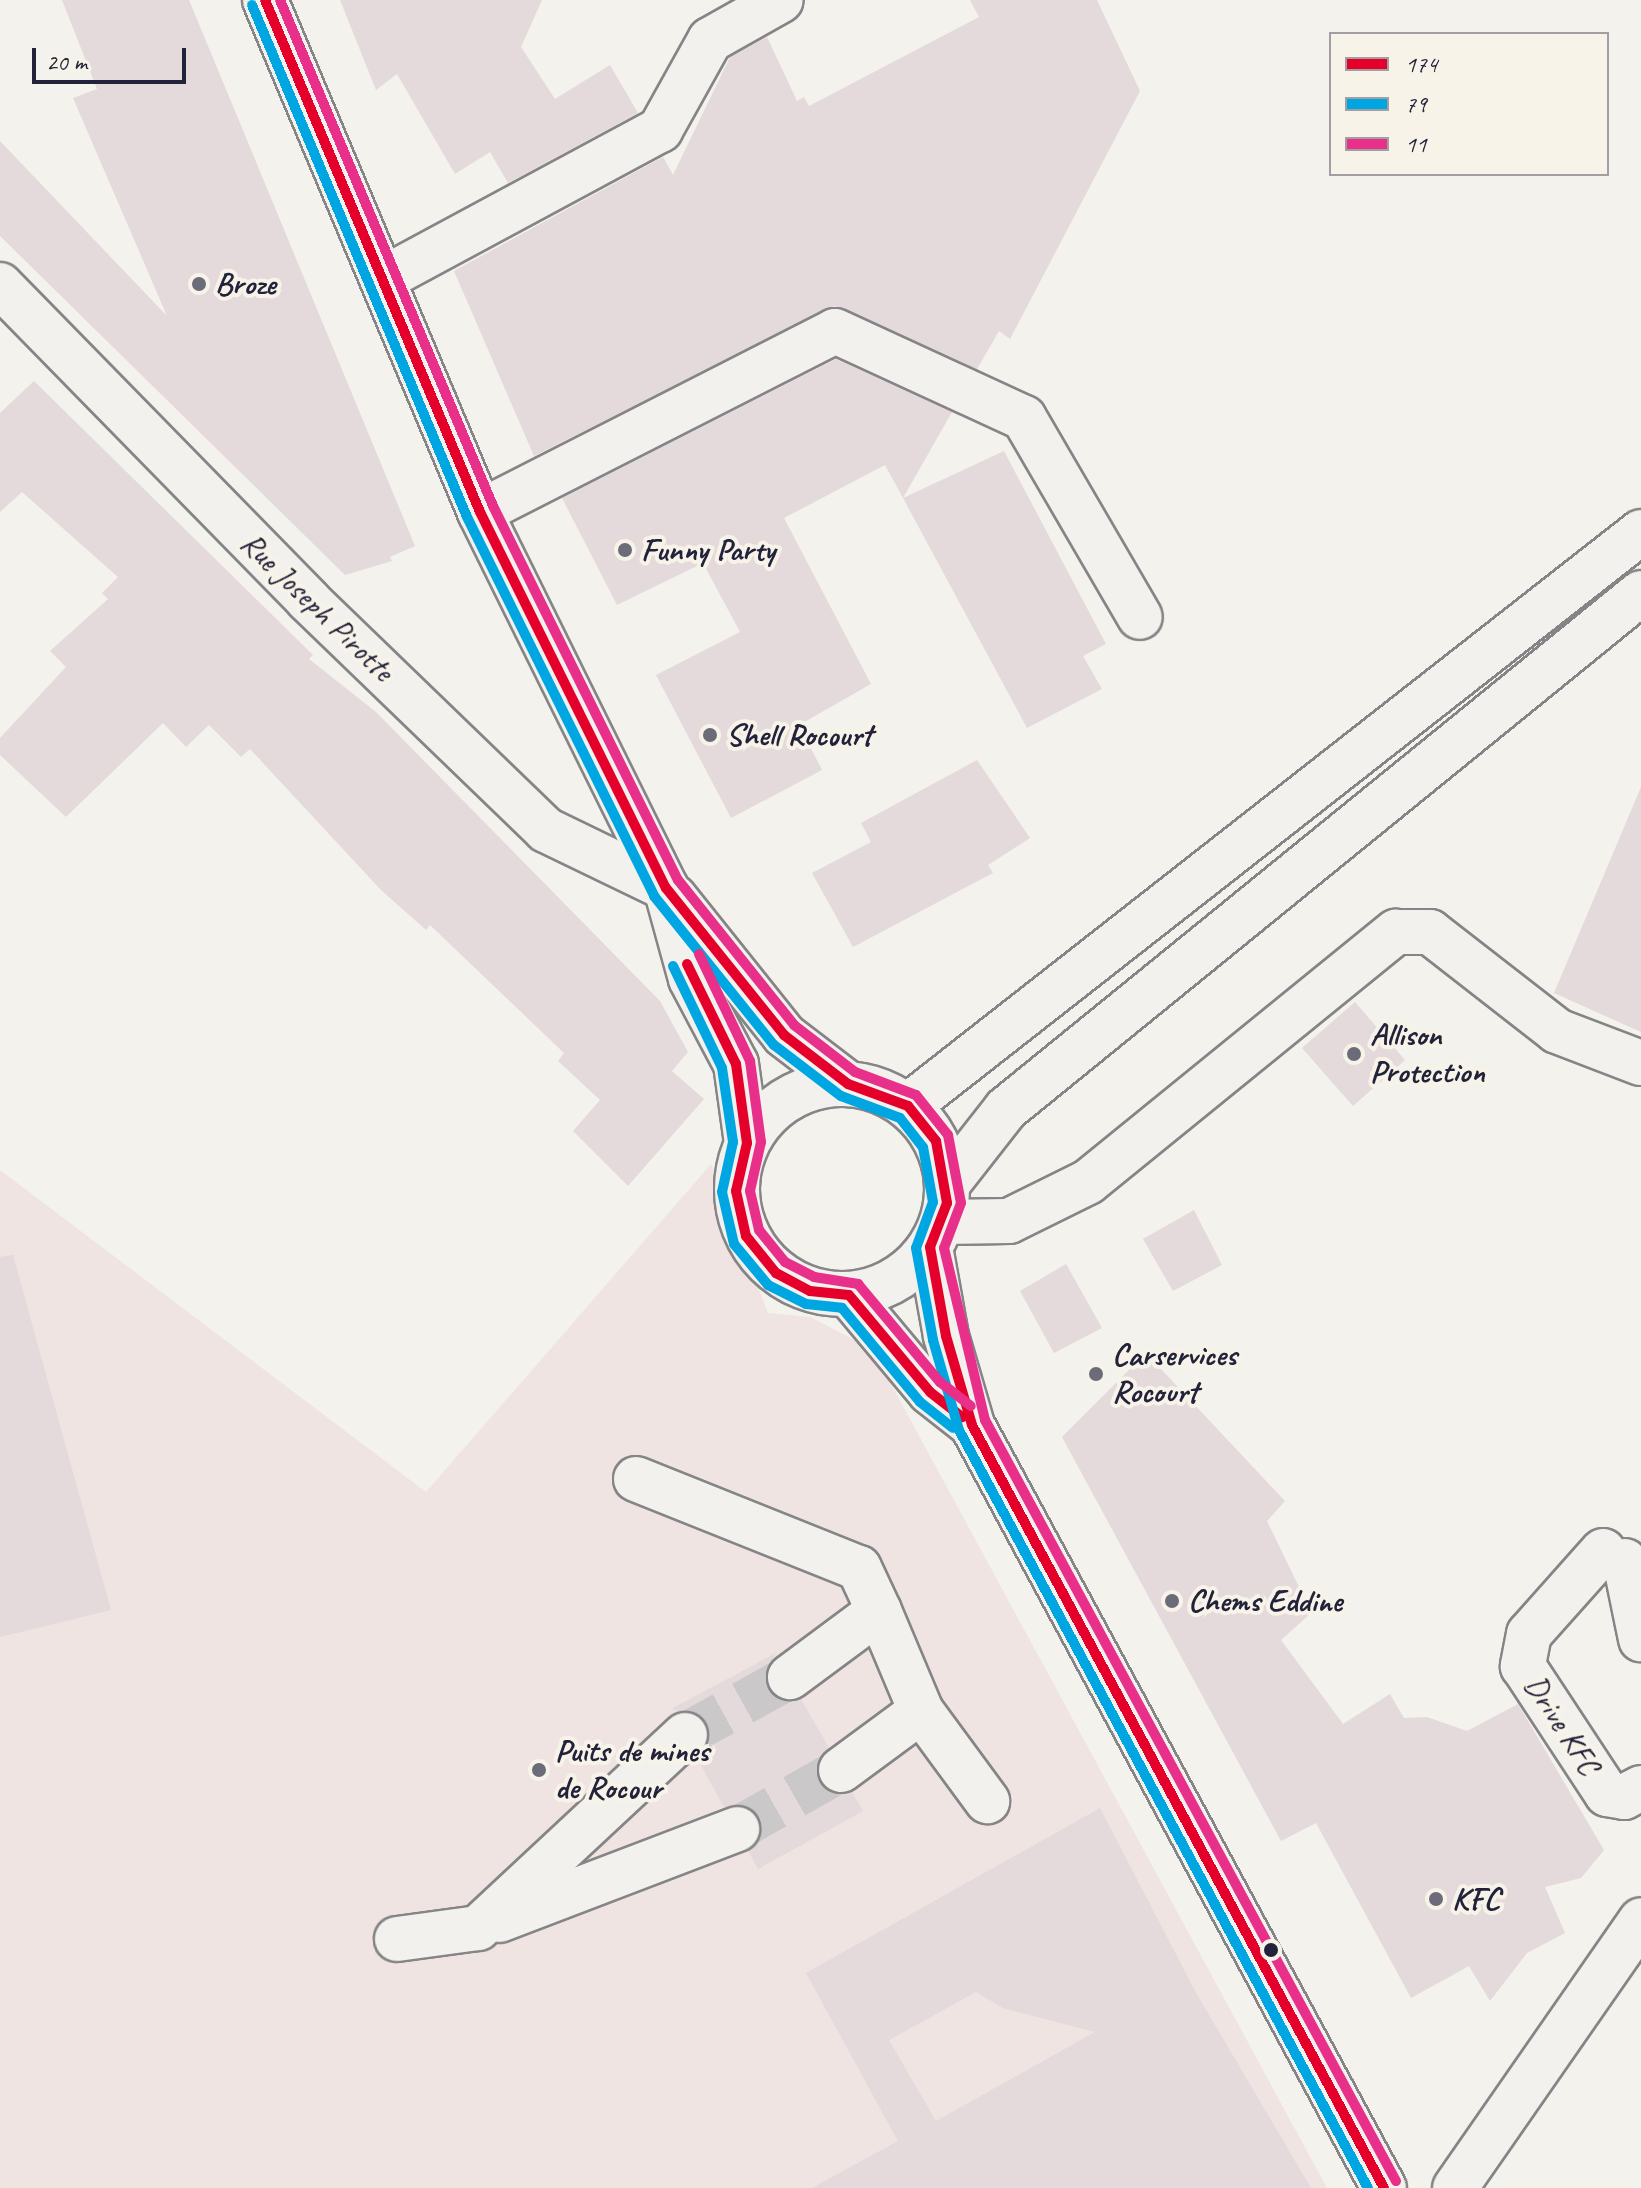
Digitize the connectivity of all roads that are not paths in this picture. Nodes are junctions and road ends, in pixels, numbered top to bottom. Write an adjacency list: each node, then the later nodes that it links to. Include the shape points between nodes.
1 (265, 0): 3 (main road)
2 (781, 0): 3 (main road, via 710,40 660,130)
3 (383, 279): 5 (main road)
4 (0, 285): 9 (main road, Rue Joseph Pirotte, via 308,600 546,830)
5 (480, 512): 8 (main road, via 835,331 1024,418); 9 (main road)
6 (1641, 532): 12 (main road)
7 (1641, 593): 14 (main road, via 1006,1109)
8 (1140, 617)
9 (666, 888): 11 (main road, via 784,1035); 13 (main road, via 691,979 736,1064)
10 (1641, 1063): 14 (main road, via 1557,1031 1430,932 1396,932 1088,1182 1009,1221)
11 (848, 1084): 12 (main road); 13 (main road, via 816,1087 787,1099)
12 (908, 1106): 14 (main road, via 936,1141)
13 (747, 1143): 15 (main road, via 736,1191 746,1236 776,1273 810,1291)
14 (940, 1217): 15 (main road, via 887,1285); 16 (main road, via 946,1336)
15 (849, 1295): 16 (main road, via 930,1392)
16 (972, 1425): 30 (main road)
17 (636, 1479): 18 (main road, via 859,1568)
18 (879, 1611): 20 (main road); 21 (main road)
19 (1641, 1639): 24 (main road, Drive KFC, via 1614,1556 1529,1634 1523,1666 1607,1794 1624,1797)
20 (790, 1677)
21 (921, 1711): 23 (main road); 25 (main road)
22 (685, 1735): 28 (main road)
23 (841, 1770)
24 (1641, 1788)
25 (987, 1801)
26 (737, 1829): 28 (main road)
27 (1641, 1920): 31 (main road)
28 (478, 1928): 29 (main road)
29 (397, 1939)
30 (1384, 2188)
31 (1455, 2188)

